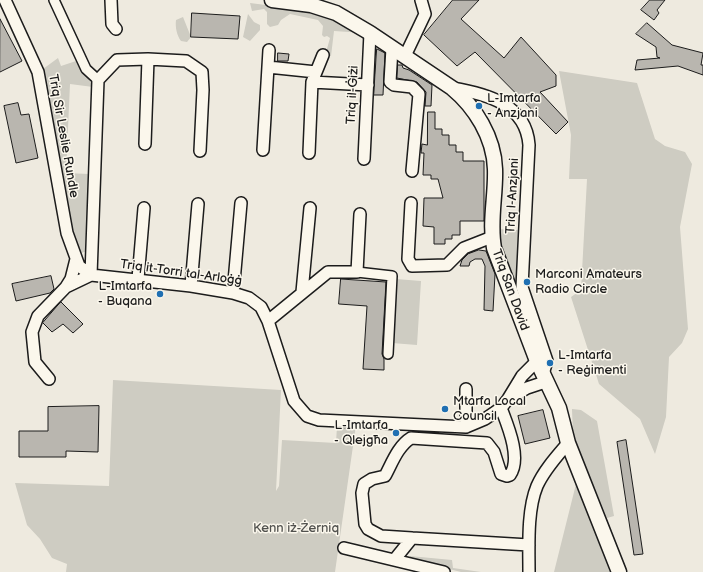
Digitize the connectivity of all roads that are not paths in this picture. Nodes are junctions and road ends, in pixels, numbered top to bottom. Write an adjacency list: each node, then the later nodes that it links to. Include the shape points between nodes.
1 (5, 0): 31 (street, Triq Sir Leslie Rundle, via 38,72 67,233)
2 (54, 0): 15 (street, via 86,69)
3 (111, 0): 6 (street, via 112,24)
4 (272, 0): 7 (street, Triq San David, via 323,8)
5 (421, 0): 11 (street, via 425,14)
6 (116, 29)
7 (370, 33): 8 (street, Triq San David); 16 (street, Triq il-Ġiżi)
8 (392, 48): 11 (street, Triq San David); 23 (street, via 390,82 394,86 412,87 418,94)
9 (269, 50): 13 (street)
10 (323, 55): 14 (street)
11 (405, 56): 17 (street, Triq San David)
12 (148, 59): 15 (street, via 117,60); 18 (street); 20 (street, via 186,61 202,72)
13 (268, 67): 14 (street); 19 (street)
14 (314, 77): 16 (street); 21 (street)
15 (98, 80): 33 (street)
16 (368, 85): 22 (street, Triq il-Ġiżi)
17 (452, 88): 30 (street, Triq San David, via 476,113 490,144 495,168); 42 (street, Triq l-Anzjani, via 505,104 526,126 529,145 522,287 547,361)
18 (145, 144)
19 (263, 150)
20 (200, 151)
21 (309, 152)
22 (364, 159)
23 (412, 171)
24 (241, 203): 38 (street)
25 (412, 203): 30 (street, via 410,265 448,265 464,248)
26 (198, 204): 35 (street)
27 (144, 208): 34 (street)
28 (310, 208): 37 (street)
29 (360, 214): 32 (street)
30 (492, 237): 41 (street, Triq San David)
31 (76, 259): 33 (street, Triq Sir Leslie Rundle, via 79,266); 36 (street, via 71,279)
32 (356, 272): 37 (street, via 328,272); 40 (street, via 392,276)
33 (91, 275): 34 (street, Triq it-Torri tal-Arloġġ); 36 (street)
34 (138, 280): 35 (street, Triq it-Torri tal-Arloġġ)
35 (191, 286): 38 (street, Triq it-Torri tal-Arloġġ)
36 (66, 287): 43 (street, via 38,316 32,332 35,362)
37 (302, 292): 39 (street)
38 (234, 293): 39 (street, Triq it-Torri tal-Arloġġ, via 249,298 261,307)
39 (268, 321): 46 (street, Triq it-Torri tal-Arloġġ, via 294,401 307,416 319,420 344,422)
40 (388, 354)
41 (537, 361): 42 (street, Triq San David); 45 (street, via 522,376)
42 (544, 378): 45 (street); 47 (street, Triq San David, via 559,408)
43 (48, 379)
44 (466, 389): 46 (street)
45 (505, 403): 46 (street, via 486,419); 48 (street, via 514,448 513,470 509,475 501,474 494,452 487,443 411,438 400,448 385,476 364,484 362,493 365,524 368,530 380,536)
46 (466, 427)
47 (568, 443): 49 (street, via 551,462 537,487); 54 (street, Triq San David)
48 (412, 538): 49 (street); 51 (street)
49 (529, 545): 53 (street)
50 (344, 548): 51 (street)
51 (395, 559): 52 (street)
52 (444, 572)
53 (529, 572)
54 (620, 572)

